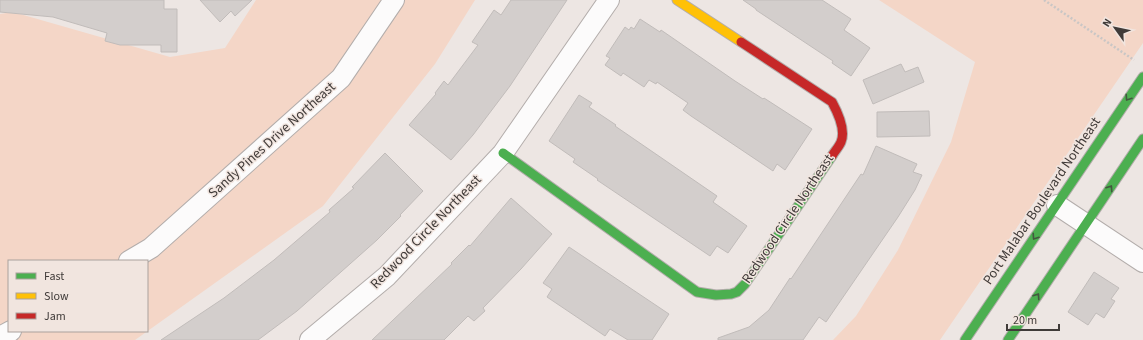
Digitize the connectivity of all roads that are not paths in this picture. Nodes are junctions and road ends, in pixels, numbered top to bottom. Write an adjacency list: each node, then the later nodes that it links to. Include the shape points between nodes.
1 (394, 0): 9 (street, Sandy Pines Drive Northeast, via 341,78 151,248)
2 (609, 0): 6 (street, Redwood Circle Northeast)
3 (677, 0): 6 (street, Redwood Circle Northeast, via 832,102 839,115 842,129 841,142 745,284 736,293 726,296 697,292)
4 (1143, 76): 7 (street, Port Malabar Boulevard Northeast, one-way to 7)
5 (1143, 139): 8 (street, one-way to 5)
6 (503, 153): 13 (street, Redwood Circle Northeast, via 387,276)
7 (1057, 205): 8 (street); 14 (street, Port Malabar Boulevard Northeast, one-way to 14)
8 (1086, 225): 10 (street); 15 (street, one-way to 8)
9 (131, 260)
10 (1143, 262)
11 (9, 332): 12 (street)
12 (0, 338)
13 (310, 340)
14 (965, 340)
15 (1008, 340)

